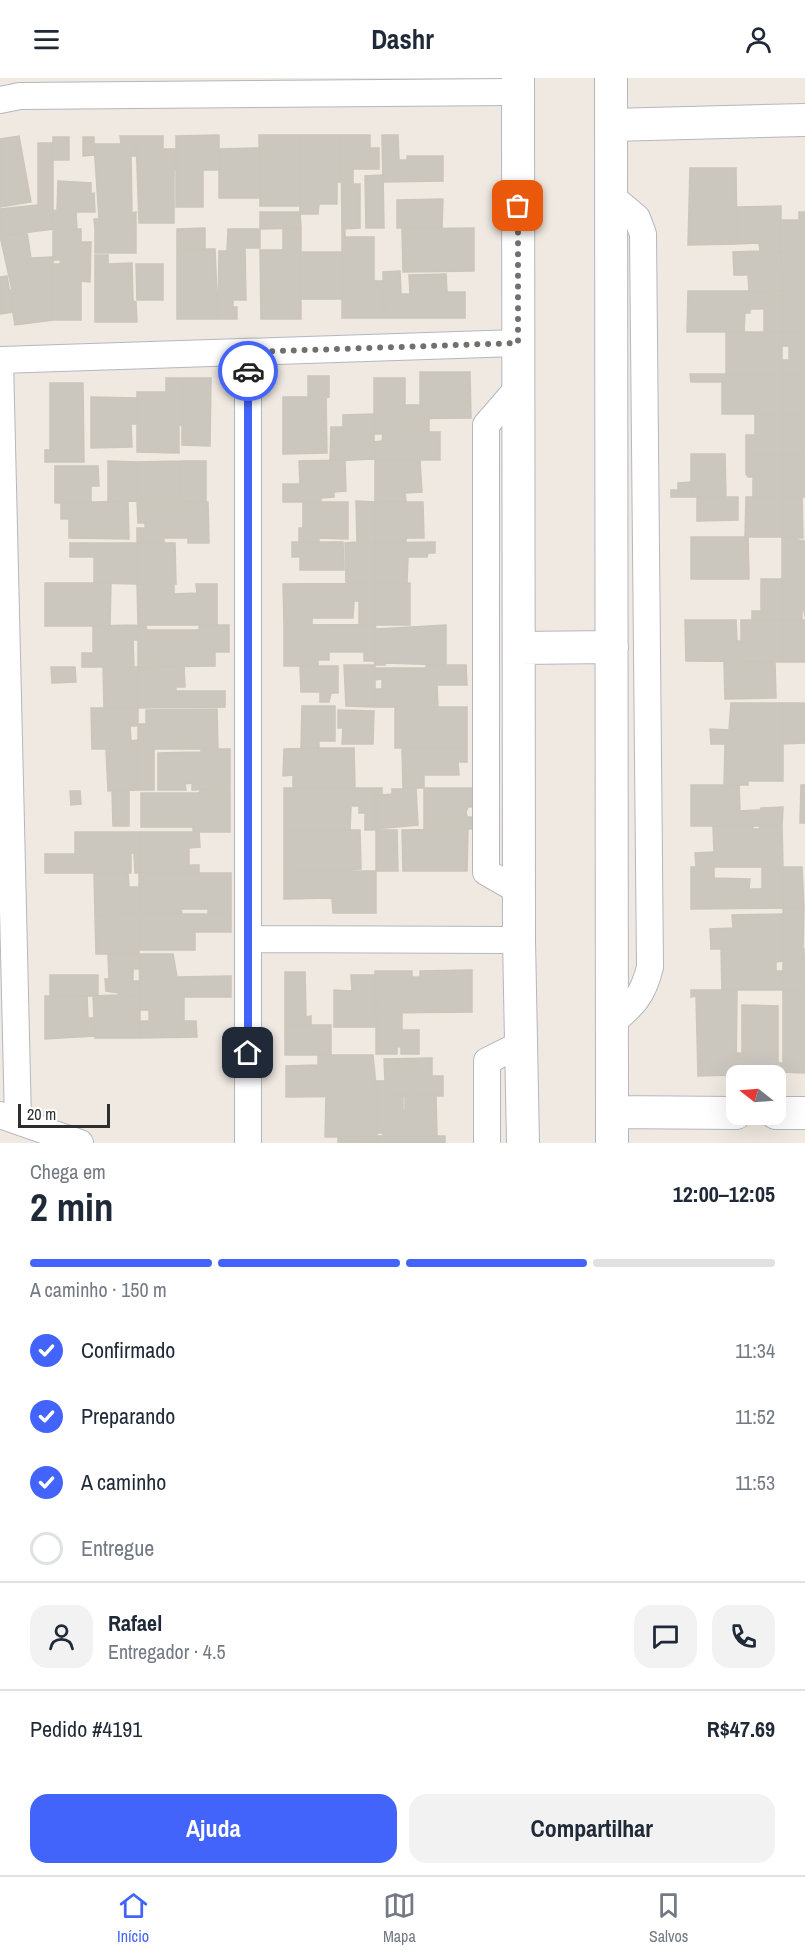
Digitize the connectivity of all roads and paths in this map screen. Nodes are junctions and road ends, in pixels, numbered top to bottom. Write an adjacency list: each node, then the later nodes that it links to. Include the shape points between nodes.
1 (611, 78): 6 (street)
2 (518, 85): 3 (street); 8 (street)
3 (239, 86): 4 (street)
4 (13, 91)
5 (805, 120): 6 (street)
6 (611, 125): 7 (street)
7 (611, 196): 12 (street); 18 (street, via 637,218 643,234 650,956 645,987 634,1004)
8 (518, 343): 9 (street); 11 (street)
9 (248, 352): 10 (street); 16 (street)
10 (0, 360): 14 (street)
11 (518, 388): 13 (street); 15 (street, via 486,425 486,872)
12 (612, 647): 13 (street); 18 (street)
13 (519, 648): 15 (street)
14 (6, 848): 24 (street)
15 (519, 891): 17 (street)
16 (248, 939): 17 (street); 26 (street)
17 (519, 940): 19 (street)
18 (612, 1023): 20 (street)
19 (521, 1044): 27 (street, via 487,1061); 28 (street)
20 (612, 1112): 21 (street); 29 (street)
21 (726, 1113)
22 (786, 1113): 23 (street)
23 (805, 1113)
24 (9, 1118): 25 (street)
25 (80, 1143)
26 (248, 1143)
27 (487, 1143)
28 (523, 1143)
29 (612, 1143)

